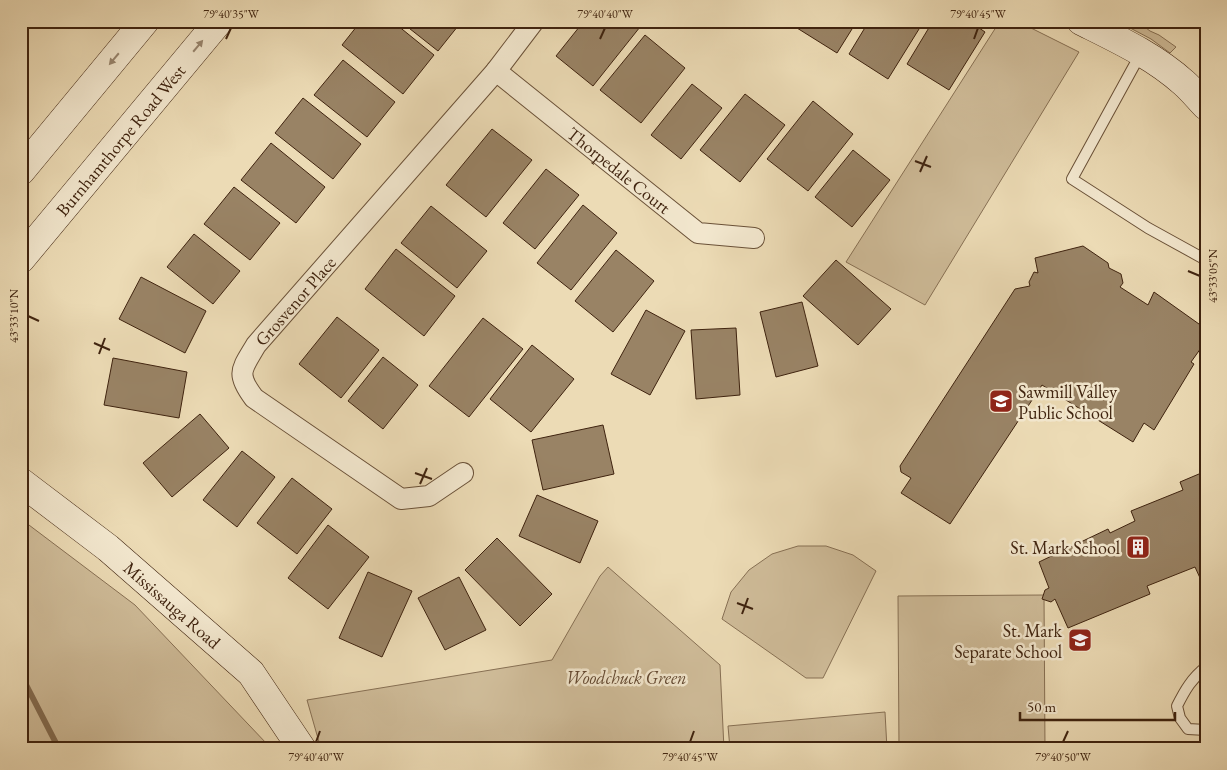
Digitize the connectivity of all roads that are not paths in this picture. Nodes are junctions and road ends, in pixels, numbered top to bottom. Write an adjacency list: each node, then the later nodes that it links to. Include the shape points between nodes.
1 (145, 21): 8 (main road, one-way to 8)
2 (218, 21): 10 (main road, Burnhamthorpe Road West, one-way to 2)
3 (534, 21): 6 (street, Grosvenor Place)
4 (1081, 21): 5 (main road)
5 (1142, 52): 7 (main road, via 1161,64); 11 (lane, via 1072,179 1148,228)
6 (496, 71): 9 (street, Thorpedale Court, via 698,232); 12 (street, Grosvenor Place, via 256,345 242,369 243,383 254,398 401,500 429,496)
7 (1206, 106)
8 (21, 171)
9 (754, 238)
10 (21, 259)
11 (1206, 260)
12 (464, 473)
13 (21, 482): 16 (main road, Mississauga Road, via 108,548 251,673)
14 (1206, 667): 15 (lane, via 1194,676 1177,706 1188,729)
15 (1206, 730)
16 (302, 749)

